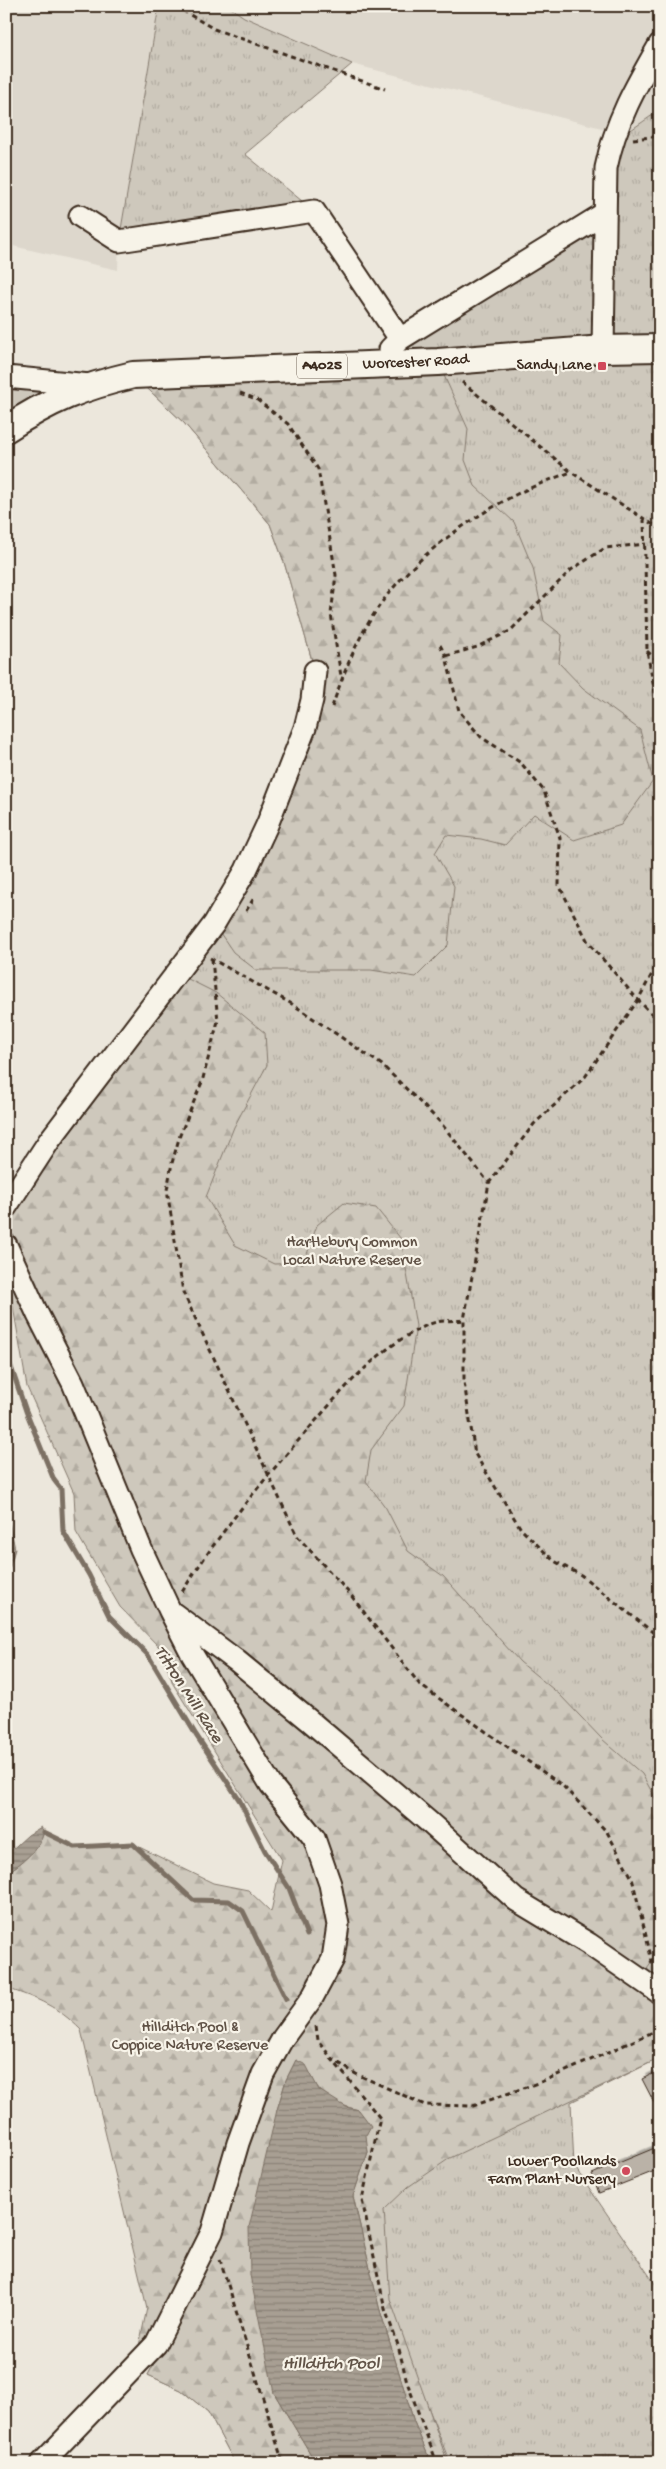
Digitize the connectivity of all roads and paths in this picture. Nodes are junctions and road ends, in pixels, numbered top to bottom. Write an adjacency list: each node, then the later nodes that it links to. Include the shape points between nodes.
1 (175, 6): 3 (path, via 214,28)
2 (660, 44): 4 (street, via 627,103 612,139 606,168)
3 (385, 89)
4 (605, 212): 6 (street); 8 (street)
5 (80, 216): 6 (street, via 119,242 314,211)
6 (400, 339): 10 (street)
7 (660, 348): 8 (main road, Worcester Road / A4025)
8 (603, 349): 9 (main road, Worcester Road / A4025)
9 (438, 362): 10 (main road, Worcester Road / A4025); 15 (path)
10 (377, 364): 12 (main road, Worcester Road / A4025, via 133,375)
11 (6, 377): 12 (street)
12 (90, 385): 14 (main road, Worcester Road / A4025, via 35,410)
13 (256, 399): 24 (path, via 288,424 318,469 336,575 331,614)
14 (6, 430)
15 (571, 472): 16 (path); 24 (path, via 515,495 458,530 412,567 374,612)
16 (644, 518): 17 (path); 18 (path)
17 (660, 529)
18 (646, 544): 20 (path); 21 (path, via 605,548 571,570 510,631 477,647)
19 (440, 645): 21 (path)
20 (647, 651): 22 (path); 26 (path)
21 (446, 656): 32 (path, via 459,711 481,736 520,763 544,791 560,838 560,885 588,942)
22 (660, 663)
23 (315, 671): 30 (street, via 305,728 267,825 246,870 214,924)
24 (342, 678): 25 (path)
25 (330, 714)
26 (660, 719)
27 (254, 897): 28 (path)
28 (244, 913)
29 (217, 951): 30 (path)
30 (204, 954): 34 (path, via 292,1004 382,1065 440,1122); 35 (street, via 49,1141); 38 (path, via 218,1021 202,1082 180,1135 167,1190 184,1292)
31 (660, 959): 32 (path)
32 (638, 1000): 33 (path); 34 (path, via 585,1077 534,1124)
33 (660, 1022)
34 (489, 1183): 37 (path)
35 (6, 1207)
36 (6, 1246): 39 (street, via 73,1383)
37 (464, 1320): 38 (path, via 431,1323 384,1350); 40 (path, via 464,1382 475,1454 521,1529 554,1561 581,1575)
38 (268, 1474): 39 (path, via 211,1545); 41 (path, via 297,1536 350,1594 420,1685 563,1786 608,1832 632,1878 648,1939 652,1961)
39 (170, 1611): 41 (street, via 310,1721 516,1900); 43 (street, via 192,1654 271,1785 314,1838 330,1884 338,1925 333,1959)
40 (660, 1638)
41 (640, 1978): 42 (street)
42 (660, 1993)
43 (312, 1998): 45 (path, via 318,2040); 46 (street, via 283,2038 263,2074 238,2143)
44 (660, 2029): 45 (path, via 546,2080 473,2106 424,2105 356,2074)
45 (332, 2058): 49 (path, via 380,2118 362,2200 385,2309 398,2345 406,2382)
46 (212, 2232): 47 (street, via 156,2344); 48 (path)
47 (42, 2463)
48 (283, 2463)
49 (437, 2463)

